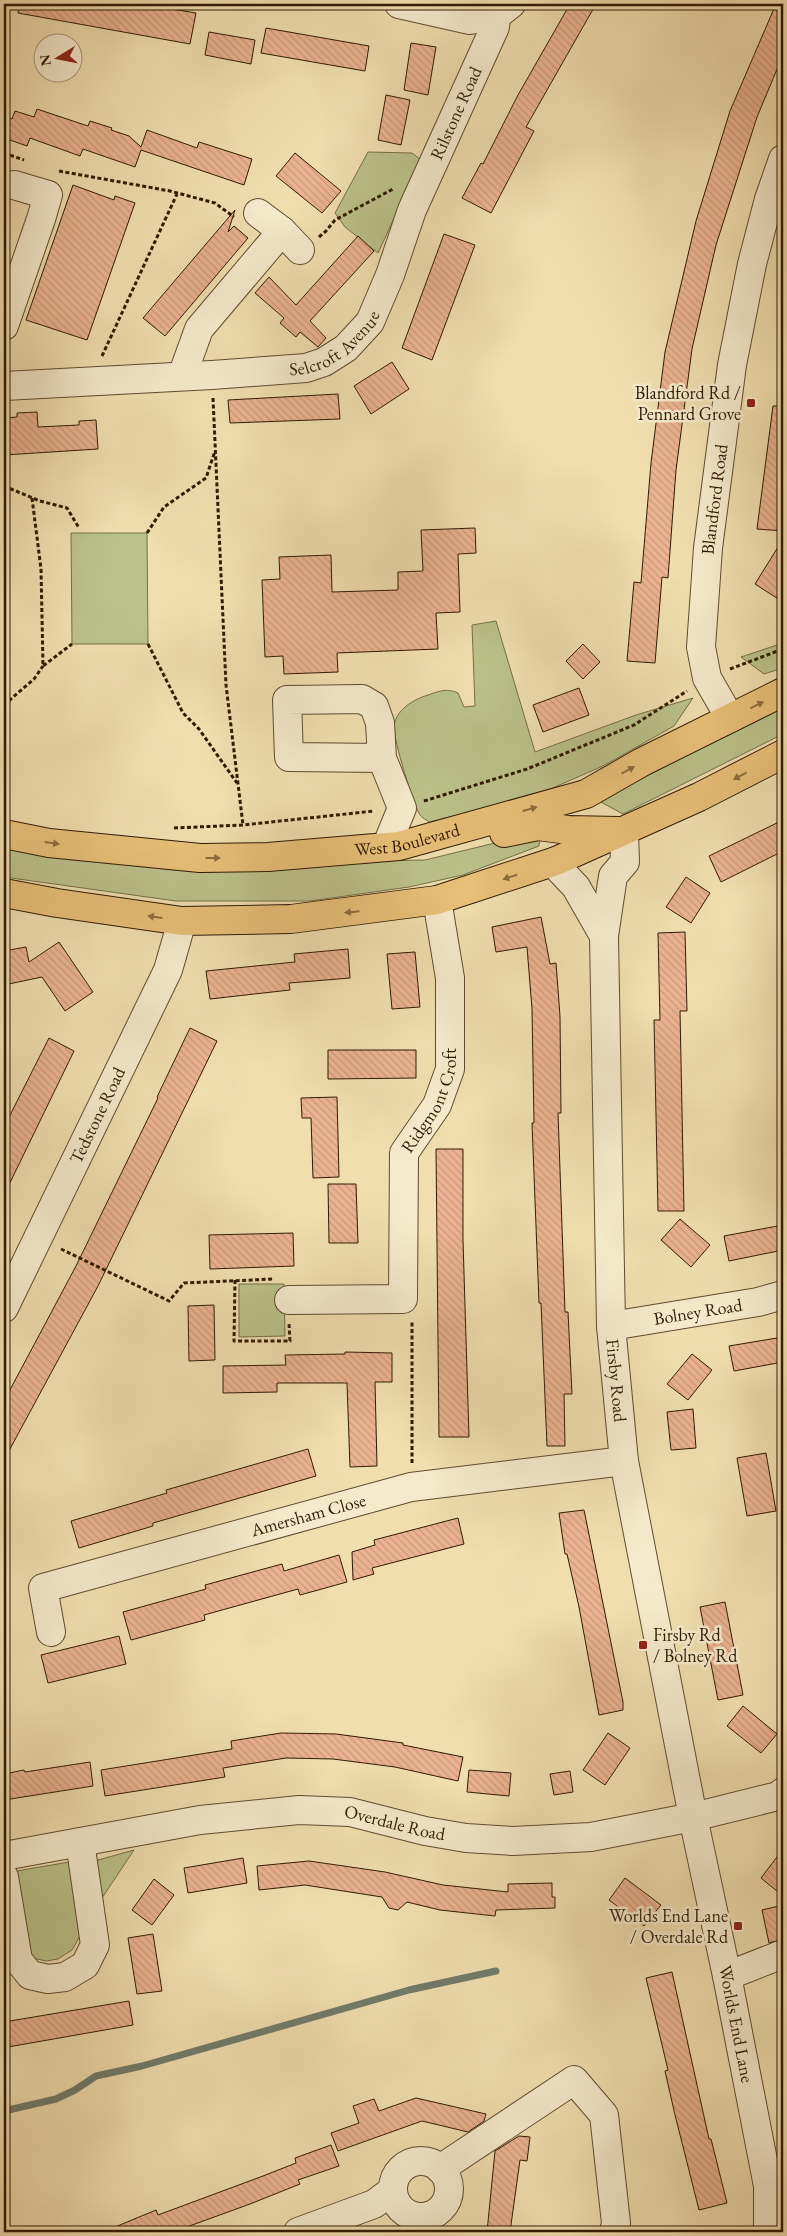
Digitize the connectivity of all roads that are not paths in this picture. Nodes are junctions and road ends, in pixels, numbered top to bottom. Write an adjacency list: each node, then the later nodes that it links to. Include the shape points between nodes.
1 (399, 4): 2 (street, Rilstone Road, via 470,20)
2 (503, 10): 5 (street, Rilstone Road)
3 (782, 165): 11 (street, Blandford Road, via 752,264 732,365 708,548 701,647 707,678)
4 (14, 185): 7 (street, via 48,195)
5 (412, 210): 8 (street, Selcroft Avenue, via 370,322 346,348 324,362 306,368)
6 (258, 213): 8 (street, via 291,241 199,329)
7 (4, 326)
8 (182, 376): 9 (street, Selcroft Avenue)
9 (4, 386)
10 (783, 692): 11 (main road, West Boulevard, one-way to 10)
11 (730, 718): 14 (main road, West Boulevard, one-way to 11)
12 (783, 754): 16 (main road, one-way to 16)
13 (382, 758): 18 (street, via 402,808)
14 (586, 794): 15 (main road); 18 (main road, West Boulevard, one-way to 14)
15 (568, 830): 16 (main road); 18 (main road, via 538,826 452,844); 19 (main road)
16 (624, 832): 19 (main road); 20 (street, Firsby Road, via 625,862)
17 (4, 834): 18 (main road, West Boulevard, one-way to 18, via 49,843 200,858 268,857)
18 (393, 847)
19 (556, 861): 21 (street, Firsby Road); 23 (main road, one-way to 23)
20 (613, 876): 21 (street); 25 (street, Firsby Road)
21 (576, 887): 25 (street, Firsby Road)
22 (4, 893): 24 (main road, one-way to 22)
23 (438, 900): 24 (main road, one-way to 24, via 290,919); 27 (street, Ridgmont Croft, via 450,978 450,1069 437,1106 404,1153 403,1299)
24 (182, 921): 28 (street, Tedstone Road, via 168,970)
25 (604, 936): 29 (street, Firsby Road)
26 (783, 1295): 29 (street, Bolney Road)
27 (288, 1300)
28 (4, 1308)
29 (611, 1326): 30 (street, Firsby Road)
30 (624, 1461): 31 (street, Amersham Close, via 412,1487 43,1588); 33 (street, Firsby Road)
31 (51, 1632)
32 (783, 1792): 33 (street, Overdale Road, via 778,1796)
33 (693, 1817): 34 (street, Overdale Road, via 591,1837 513,1841 425,1831 350,1812 299,1810 200,1820); 38 (street, Worlds End Lane)
34 (80, 1842): 35 (street, Overdale Road); 36 (street, via 95,1945 84,1965 65,1977 48,1979 30,1975 18,1960)
35 (4, 1856)
36 (4, 1877)
37 (783, 1954): 38 (street)
38 (727, 1976): 44 (street, Worlds End Lane, via 768,2186)
39 (440, 2169): 40 (street, via 423,2161 405,2166 394,2181); 41 (street, via 446,2176 449,2193); 43 (street, via 574,2080 604,2115 616,2223)
40 (393, 2190): 41 (street, via 400,2207); 42 (street, via 374,2204)
41 (433, 2223)
42 (298, 2232)
43 (614, 2232)
44 (768, 2232)

